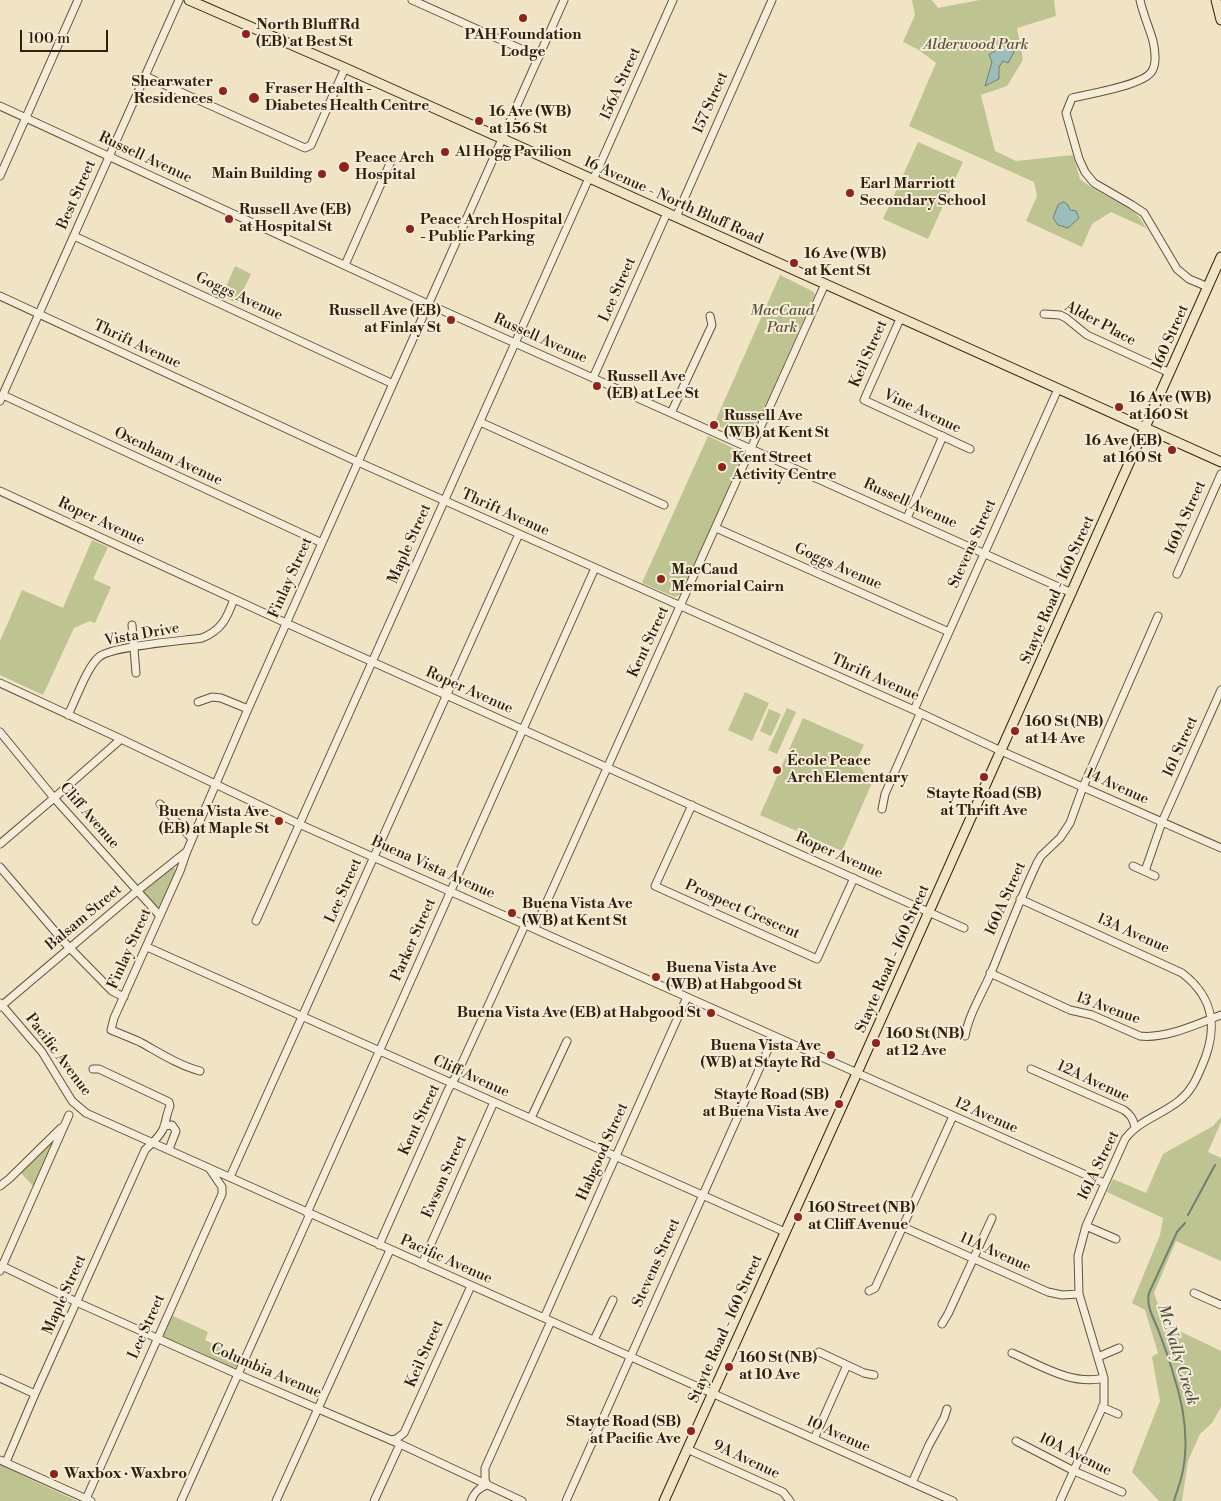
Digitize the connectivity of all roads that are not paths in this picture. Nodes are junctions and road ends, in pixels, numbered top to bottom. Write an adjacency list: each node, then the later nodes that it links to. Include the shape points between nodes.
1 (78, 0): 15 (street)
2 (179, 0): 13 (street, Best Street)
3 (189, 0): 12 (main road, 16 Avenue - North Bluff Road)
4 (412, 0): 11 (street)
5 (564, 0): 11 (street, Finlay Street)
6 (673, 0): 20 (street, 156A Street)
7 (772, 0): 21 (street, 157 Street)
8 (1140, 0): 26 (street, via 1154,42 1152,73 1126,86 1072,98 1066,113 1085,172 1094,183 1144,213 1177,269)
9 (1216, 0): 10 (main road)
10 (1221, 20)
11 (539, 57): 16 (street, Finlay Street)
12 (345, 68): 13 (street, via 311,145 306,148); 16 (main road, 16 Avenue - North Bluff Road)
13 (145, 76): 17 (street, Best Street)
14 (0, 106): 15 (street, Russell Avenue)
15 (26, 118): 17 (street, Russell Avenue); 19 (street)
16 (502, 140): 20 (main road, 16 Avenue - North Bluff Road); 28 (street, Finlay Street)
17 (110, 156): 22 (street, Best Street); 24 (street, Russell Avenue)
18 (392, 159): 24 (street)
19 (0, 176)
20 (591, 179): 21 (main road, 16 Avenue - North Bluff Road); 33 (street, Maple Street)
21 (671, 215): 25 (main road, 16 Avenue - North Bluff Road); 35 (street, Lee Street)
22 (74, 236): 29 (street, Best Street); 36 (street, Goggs Avenue)
23 (1221, 257): 26 (main road, 160 Street)
24 (345, 265): 28 (street, Russell Avenue)
25 (825, 284): 32 (main road, 16 Avenue - North Bluff Road); 44 (street, Kent Street)
26 (1208, 287): 34 (main road, 160 Street)
27 (0, 296): 29 (street, Thrift Avenue)
28 (428, 304): 33 (street, Russell Avenue); 36 (street, Finlay Street)
29 (39, 314): 38 (street, Best Street); 46 (street, Thrift Avenue)
30 (1044, 314): 34 (street, Alder Place, via 1060,315 1087,335)
31 (710, 316): 40 (street, via 712,325)
32 (900, 319): 37 (main road, 16 Avenue - North Bluff Road); 39 (street, Keil Street)
33 (515, 343): 35 (street, Russell Avenue); 41 (street, Maple Street)
34 (1170, 373): 42 (main road, 160 Street)
35 (593, 378): 40 (street, Russell Avenue)
36 (393, 384): 46 (street, Finlay Street)
37 (1058, 389): 42 (main road, 16 Avenue - North Bluff Road); 56 (street, Stevens Street)
38 (1, 398): 55 (street, Oxenham Avenue)
39 (864, 400): 43 (street, Vine Avenue)
40 (672, 413): 44 (street, Russell Avenue)
41 (480, 422): 50 (street, Maple Street); 51 (street)
42 (1145, 428): 47 (main road, 16 Avenue - North Bluff Road); 59 (main road, Stayte Road - 160 Street)
43 (943, 436): 45 (street, Vine Avenue); 52 (street)
44 (752, 449): 52 (street, Russell Avenue); 53 (street, Kent Street)
45 (970, 449)
46 (358, 462): 50 (street, Thrift Avenue); 55 (street, Finlay Street)
47 (1221, 462)
48 (1221, 474): 58 (street, 160A Street)
49 (0, 491): 60 (street, Roper Avenue)
50 (444, 501): 54 (street, Thrift Avenue); 67 (street, Maple Street)
51 (664, 506)
52 (907, 518): 56 (street, Russell Avenue)
53 (716, 528): 61 (street, Kent Street); 65 (street, Goggs Avenue)
54 (519, 534): 57 (street, Thrift Avenue); 71 (street, Lee Street)
55 (322, 543): 63 (street, Finlay Street)
56 (985, 553): 59 (street, Russell Avenue); 65 (street, Stevens Street)
57 (595, 568): 61 (street, Thrift Avenue); 76 (street, Parker Street)
58 (1177, 574)
59 (1072, 593): 79 (main road, Stayte Road - 160 Street)
60 (234, 599): 63 (street, Roper Avenue); 66 (street, Vista Drive, via 226,620 212,634)
61 (680, 606): 74 (street, Thrift Avenue); 80 (street, Kent Street)
62 (1158, 616): 82 (street, 160A Street)
63 (286, 623): 67 (street, Roper Avenue); 73 (street, Finlay Street)
64 (132, 625): 66 (street)
65 (949, 632): 74 (street, Stevens Street)
66 (134, 647): 68 (street); 75 (street, Vista Drive, via 100,656 91,666)
67 (372, 662): 71 (street, Roper Avenue); 88 (street, Maple Street)
68 (136, 673)
69 (0, 683): 75 (street, Buena Vista Avenue)
70 (1221, 690): 87 (street, 161 Street)
71 (446, 695): 76 (street, Roper Avenue); 93 (street, Lee Street)
72 (198, 702): 73 (street, via 212,697 221,698)
73 (248, 709): 81 (street, Finlay Street)
74 (917, 712): 79 (street, Thrift Avenue); 86 (street, Stevens Street)
75 (68, 715): 78 (street, Buena Vista Avenue)
76 (523, 730): 80 (street, Roper Avenue); 100 (street, Parker Street)
77 (0, 732): 83 (street, Cliff Avenue)
78 (121, 739): 81 (street, Buena Vista Avenue); 83 (street)
79 (1001, 751): 82 (street, 14 Avenue); 102 (main road, Stayte Road - 160 Street)
80 (607, 768): 85 (street, Roper Avenue); 106 (street, Kent Street)
81 (215, 784): 88 (street, Buena Vista Avenue); 89 (street, Finlay Street)
82 (1083, 787): 87 (street, 14 Avenue); 101 (street, 160A Street, via 1066,831 1041,856)
83 (54, 798): 90 (street); 99 (street, Cliff Avenue)
84 (160, 804): 89 (street)
85 (692, 805): 98 (street, Roper Avenue); 98 (street, Prospect Crescent, via 656,886 817,959)
86 (882, 809)
87 (1162, 822): 91 (street, 14 Avenue); 96 (street, 161 Street)
88 (299, 824): 93 (street, Buena Vista Avenue); 104 (street, Maple Street)
89 (192, 839): 92 (street, Finlay Street)
90 (0, 844)
91 (1221, 848)
92 (187, 851): 99 (street, Balsam Street); 103 (street, Finlay Street)
93 (374, 857): 100 (street, Buena Vista Avenue); 114 (street, Lee Street)
94 (1133, 866): 96 (street)
95 (0, 867): 109 (street)
96 (1145, 871): 97 (street)
97 (1155, 876)
98 (854, 878): 102 (street, Roper Avenue)
99 (137, 891): 103 (street, Cliff Avenue); 109 (street, Balsam Street)
100 (450, 891): 105 (street, Buena Vista Avenue); 120 (street, Parker Street)
101 (1020, 900): 110 (street, 160A Street); 116 (street, 13A Avenue, via 1182,973 1200,990)
102 (929, 913): 107 (street); 124 (main road, Stayte Road - 160 Street)
103 (160, 916): 108 (street, Finlay Street)
104 (256, 921)
105 (525, 924): 106 (street, Buena Vista Avenue); 125 (street, Kent Street)
106 (535, 928): 112 (street, Buena Vista Avenue)
107 (964, 928)
108 (146, 947): 111 (street, Finlay Street); 114 (street, Cliff Avenue)
109 (70, 948): 111 (street, via 112,991); 113 (street, Balsam Street)
110 (990, 973): 116 (street, 13 Avenue, via 1070,1010 1092,1015 1140,1036 1164,1035); 118 (street, 160A Street)
111 (124, 997): 123 (street, Finlay Street, via 111,1030)
112 (688, 997): 117 (street, Buena Vista Avenue); 135 (street, Habgood Street)
113 (1, 1005): 133 (street, Pacific Avenue, via 42,1052 76,1106)
114 (303, 1016): 120 (street, Cliff Avenue); 137 (street, Lee Street)
115 (1221, 1016): 116 (street, 13 Avenue)
116 (1211, 1019): 132 (street, 161A Street, via 1209,1050 1191,1088 1180,1100)
117 (774, 1036): 124 (street, Buena Vista Avenue); 140 (street, Stevens Street)
118 (965, 1036)
119 (566, 1041): 129 (street)
120 (380, 1050): 125 (street, Cliff Avenue); 141 (street, Parker Street)
121 (1031, 1069): 132 (street, 12A Avenue, via 1124,1110 1133,1119)
122 (93, 1070): 131 (street, via 98,1069 169,1102)
123 (200, 1071)
124 (857, 1073): 128 (street, 12 Avenue); 145 (main road, Stayte Road - 160 Street)
125 (452, 1083): 126 (street, Cliff Avenue); 147 (street, Kent Street)
126 (494, 1102): 129 (street, Cliff Avenue); 150 (street, Ewson Street)
127 (68, 1116): 130 (street)
128 (953, 1116): 138 (street, 12 Avenue); 143 (street)
129 (531, 1118): 135 (street, Cliff Avenue)
130 (65, 1124): 139 (street); 151 (street)
131 (164, 1126): 133 (street); 134 (street, via 172,1125 176,1129)
132 (1135, 1127): 138 (street, 161A Street, via 1124,1139)
133 (153, 1142): 134 (street, Pacific Avenue); 157 (street, Maple Street, via 145,1150)
134 (169, 1149): 136 (street, Pacific Avenue)
135 (616, 1156): 140 (street, Cliff Avenue); 159 (street, Habgood Street)
136 (209, 1168): 137 (street, Pacific Avenue); 161 (street, Lee Street, via 222,1187 222,1194)
137 (230, 1178): 141 (street, Pacific Avenue)
138 (1104, 1183): 144 (street, 161A Street)
139 (0, 1186)
140 (702, 1195): 145 (street, Cliff Avenue); 166 (street, Stevens Street)
141 (308, 1213): 147 (street, Pacific Avenue); 169 (street, Parker Street)
142 (992, 1218): 149 (street)
143 (903, 1226): 149 (street, 11A Avenue); 153 (street, via 875,1288)
144 (1086, 1226): 146 (street); 155 (street, 161A Street, via 1078,1256)
145 (785, 1232): 174 (main road, Stayte Road - 160 Street)
146 (1116, 1239)
147 (379, 1245): 148 (street, Pacific Avenue)
148 (390, 1250): 150 (street, Pacific Avenue); 176 (street)
149 (973, 1259): 155 (street, 11A Avenue, via 1048,1292); 160 (street)
150 (422, 1264): 152 (street, Pacific Avenue)
151 (1, 1268): 157 (street, Columbia Avenue)
152 (470, 1286): 159 (street, Pacific Avenue); 179 (street, Keil Street)
153 (869, 1291)
154 (1194, 1293): 158 (street)
155 (1079, 1294): 167 (street, 161A Street)
156 (613, 1300): 162 (street)
157 (76, 1302): 161 (street, Columbia Avenue); 173 (street, Maple Street)
158 (1221, 1305)
159 (548, 1320): 162 (street, Pacific Avenue); 187 (street, Habgood Street)
160 (942, 1324)
161 (157, 1338): 169 (street, Columbia Avenue); 194 (street, Lee Street)
162 (594, 1340): 166 (street, Pacific Avenue)
163 (1119, 1348): 167 (street)
164 (818, 1352): 168 (street)
165 (1012, 1352): 172 (street, via 1069,1377 1094,1381)
166 (631, 1357): 174 (street, Pacific Avenue); 200 (street, Stevens Street)
167 (1098, 1357): 172 (street, 161A Street)
168 (847, 1365): 170 (street); 180 (street)
169 (237, 1374): 176 (street, Columbia Avenue); 195 (street, Parker Street)
170 (874, 1375)
171 (0, 1378): 173 (street)
172 (1104, 1378): 175 (street, 161A Street)
173 (35, 1394): 186 (street, Maple Street)
174 (712, 1394): 180 (street, 10 Avenue); 185 (main road, Stayte Road - 160 Street)
175 (1102, 1407): 178 (street); 188 (street, 161A Street)
176 (319, 1409): 181 (street, Columbia Avenue); 196 (street)
177 (947, 1409): 190 (street)
178 (1118, 1414)
179 (404, 1434): 181 (street); 184 (street)
180 (814, 1439): 190 (street, 10 Avenue)
181 (390, 1440): 183 (street, Columbia Avenue)
182 (1016, 1441): 188 (street, 10A Avenue)
183 (400, 1444): 184 (street, Columbia Avenue); 197 (street)
184 (408, 1448): 189 (street, Columbia Avenue)
185 (687, 1449): 201 (main road, Stayte Road - 160 Street); 202 (street, 9A Avenue, via 783,1492)
186 (3, 1461): 194 (street)
187 (485, 1468): 189 (street); 191 (street)
188 (1074, 1471): 192 (street, 10A Avenue); 204 (street, 161A Street)
189 (471, 1477): 191 (street, Columbia Avenue); 193 (street)
190 (912, 1483): 203 (street, 10 Avenue)
191 (487, 1485): 193 (street); 199 (street, Columbia Avenue)
192 (1122, 1492)
193 (474, 1493): 198 (street)
194 (88, 1500)
195 (181, 1501)
196 (276, 1501)
197 (374, 1501)
198 (471, 1501)
199 (522, 1501)
200 (566, 1501)
201 (664, 1501)
202 (790, 1501)
203 (953, 1501)
204 (1060, 1501)

